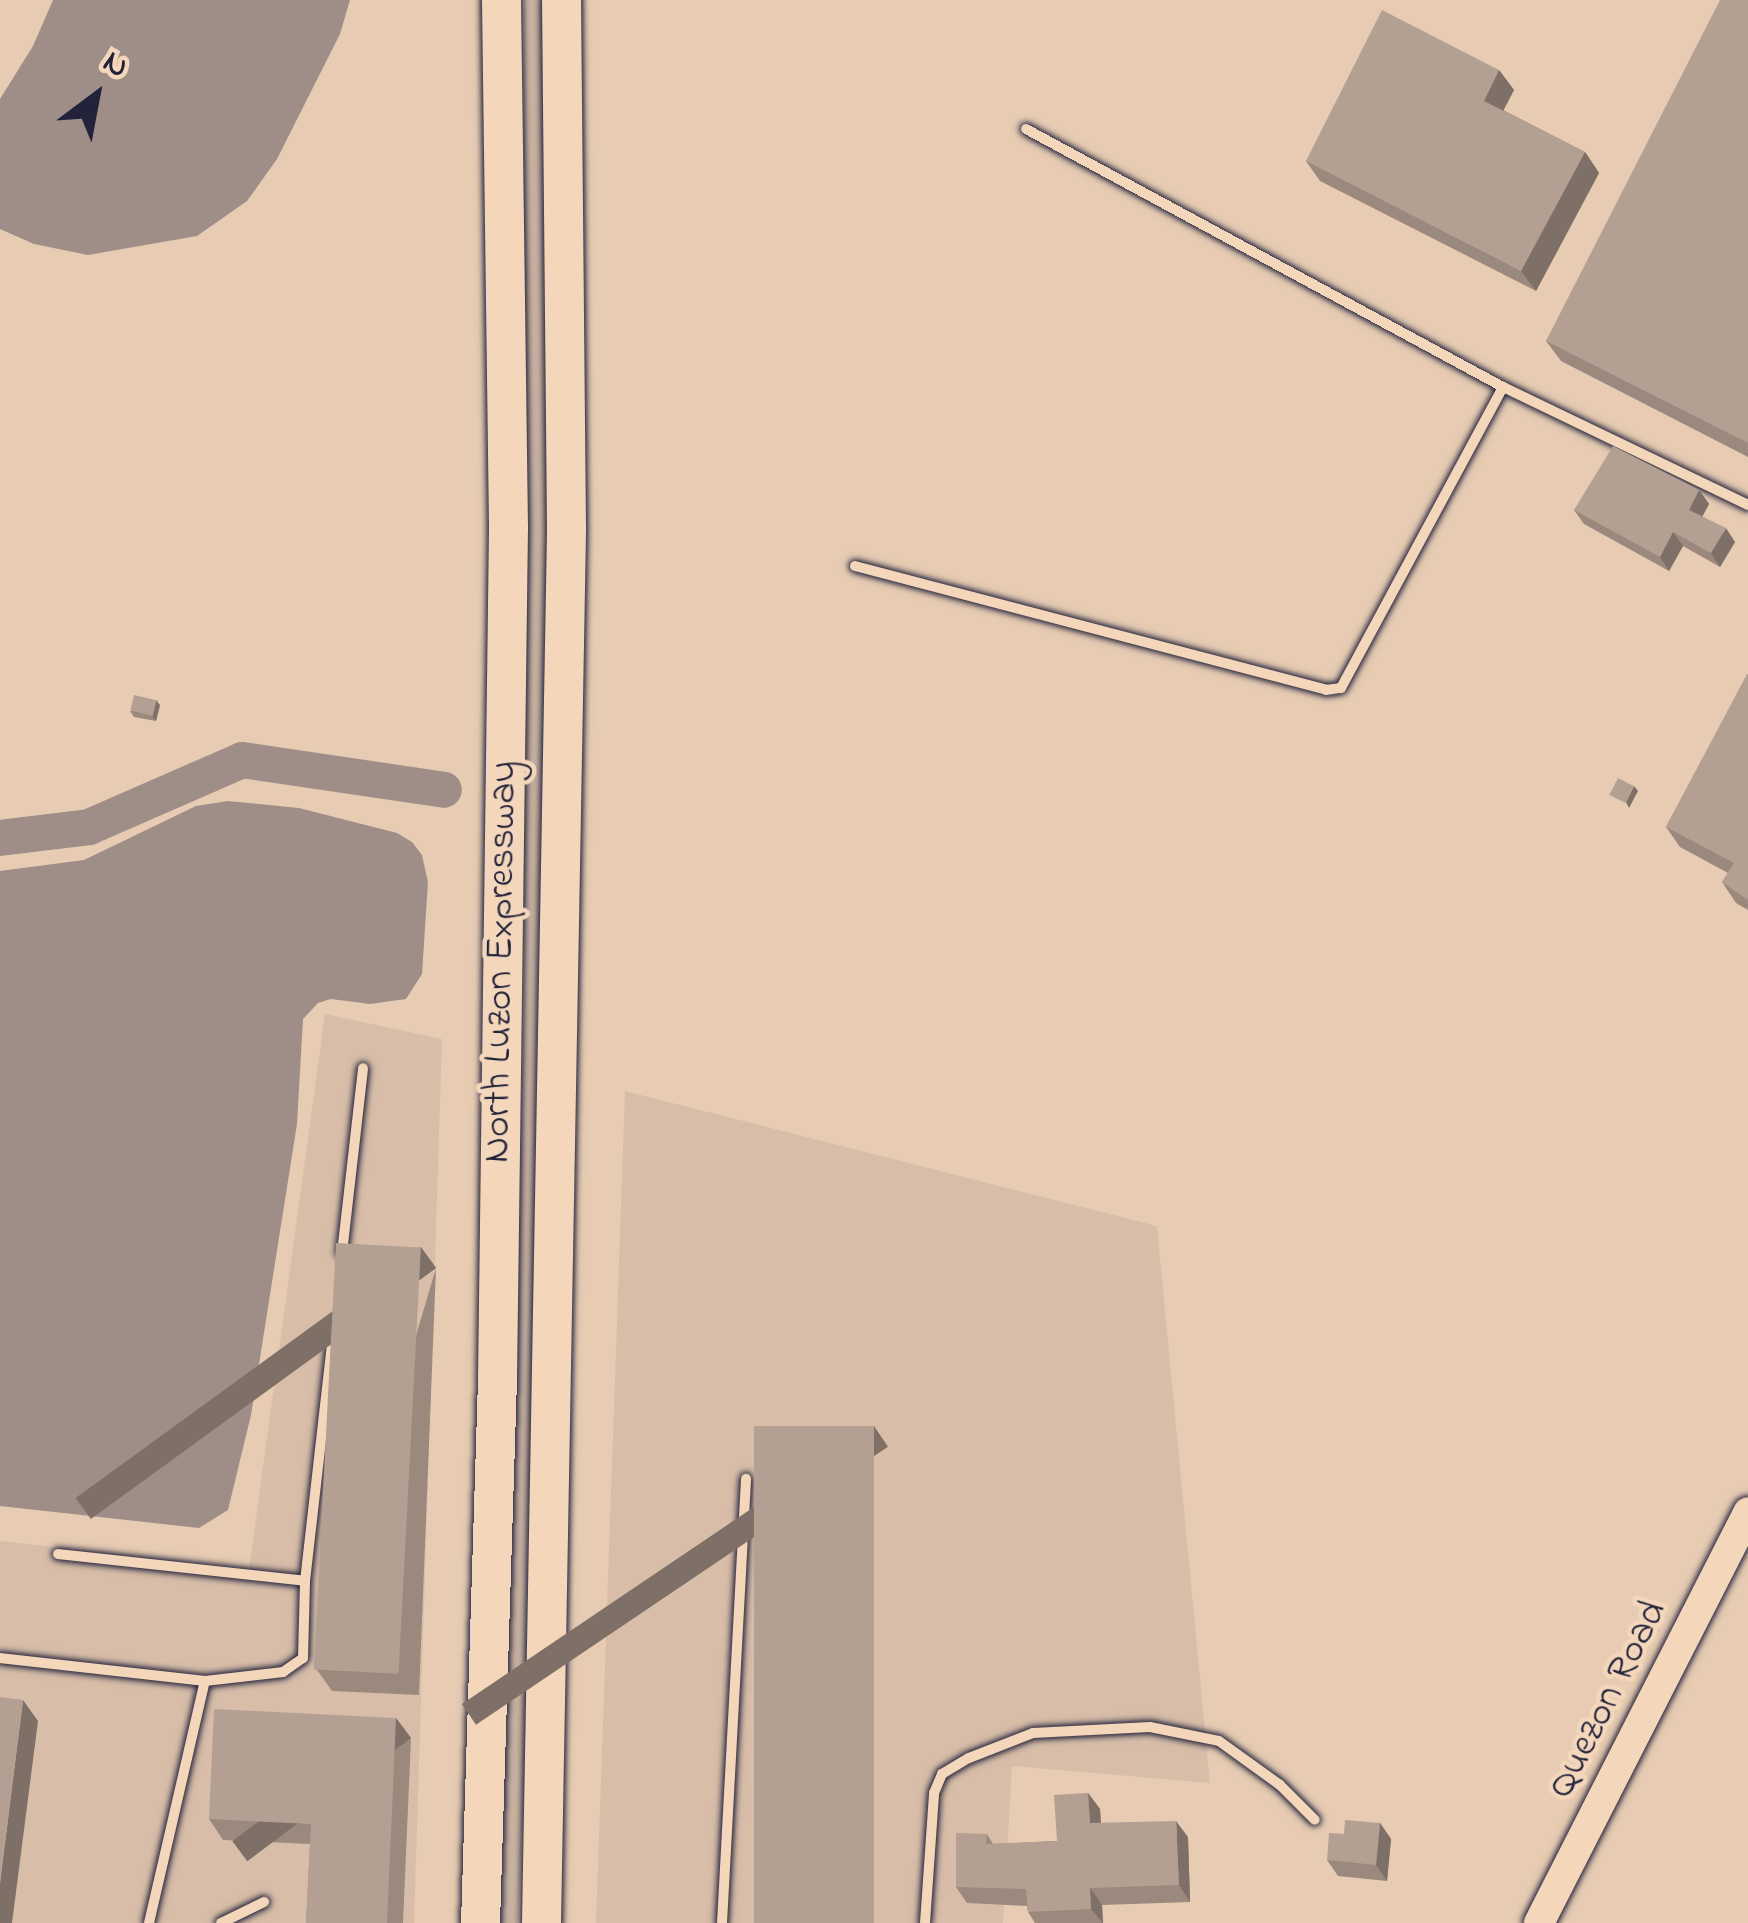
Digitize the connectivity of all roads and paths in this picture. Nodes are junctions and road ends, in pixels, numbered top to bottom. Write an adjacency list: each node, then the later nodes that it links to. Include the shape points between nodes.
1 (501, 0): 20 (highway, North Luzon Expressway, via 508,526 497,1379)
2 (561, 0): 21 (highway, North Luzon Expressway, via 566,527)
3 (1026, 129): 4 (lane)
4 (1503, 387): 5 (lane); 6 (lane, via 1341,688)
5 (1748, 505)
6 (855, 566)
7 (363, 1068): 8 (lane)
8 (339, 1278)
9 (334, 1324): 13 (lane)
10 (746, 1480): 22 (lane)
11 (1748, 1512): 24 (main road, Quezon Road)
12 (58, 1554): 13 (lane)
13 (305, 1581): 15 (lane, via 303,1658 283,1672)
14 (0, 1658): 15 (lane)
15 (205, 1681): 18 (lane)
16 (1315, 1820): 23 (lane, via 1219,1741 1150,1727 1033,1733 942,1774)
17 (265, 1902): 19 (lane)
18 (149, 1923)
19 (221, 1923)
20 (480, 1923)
21 (541, 1923)
22 (722, 1923)
23 (925, 1923)
24 (1539, 1923)

